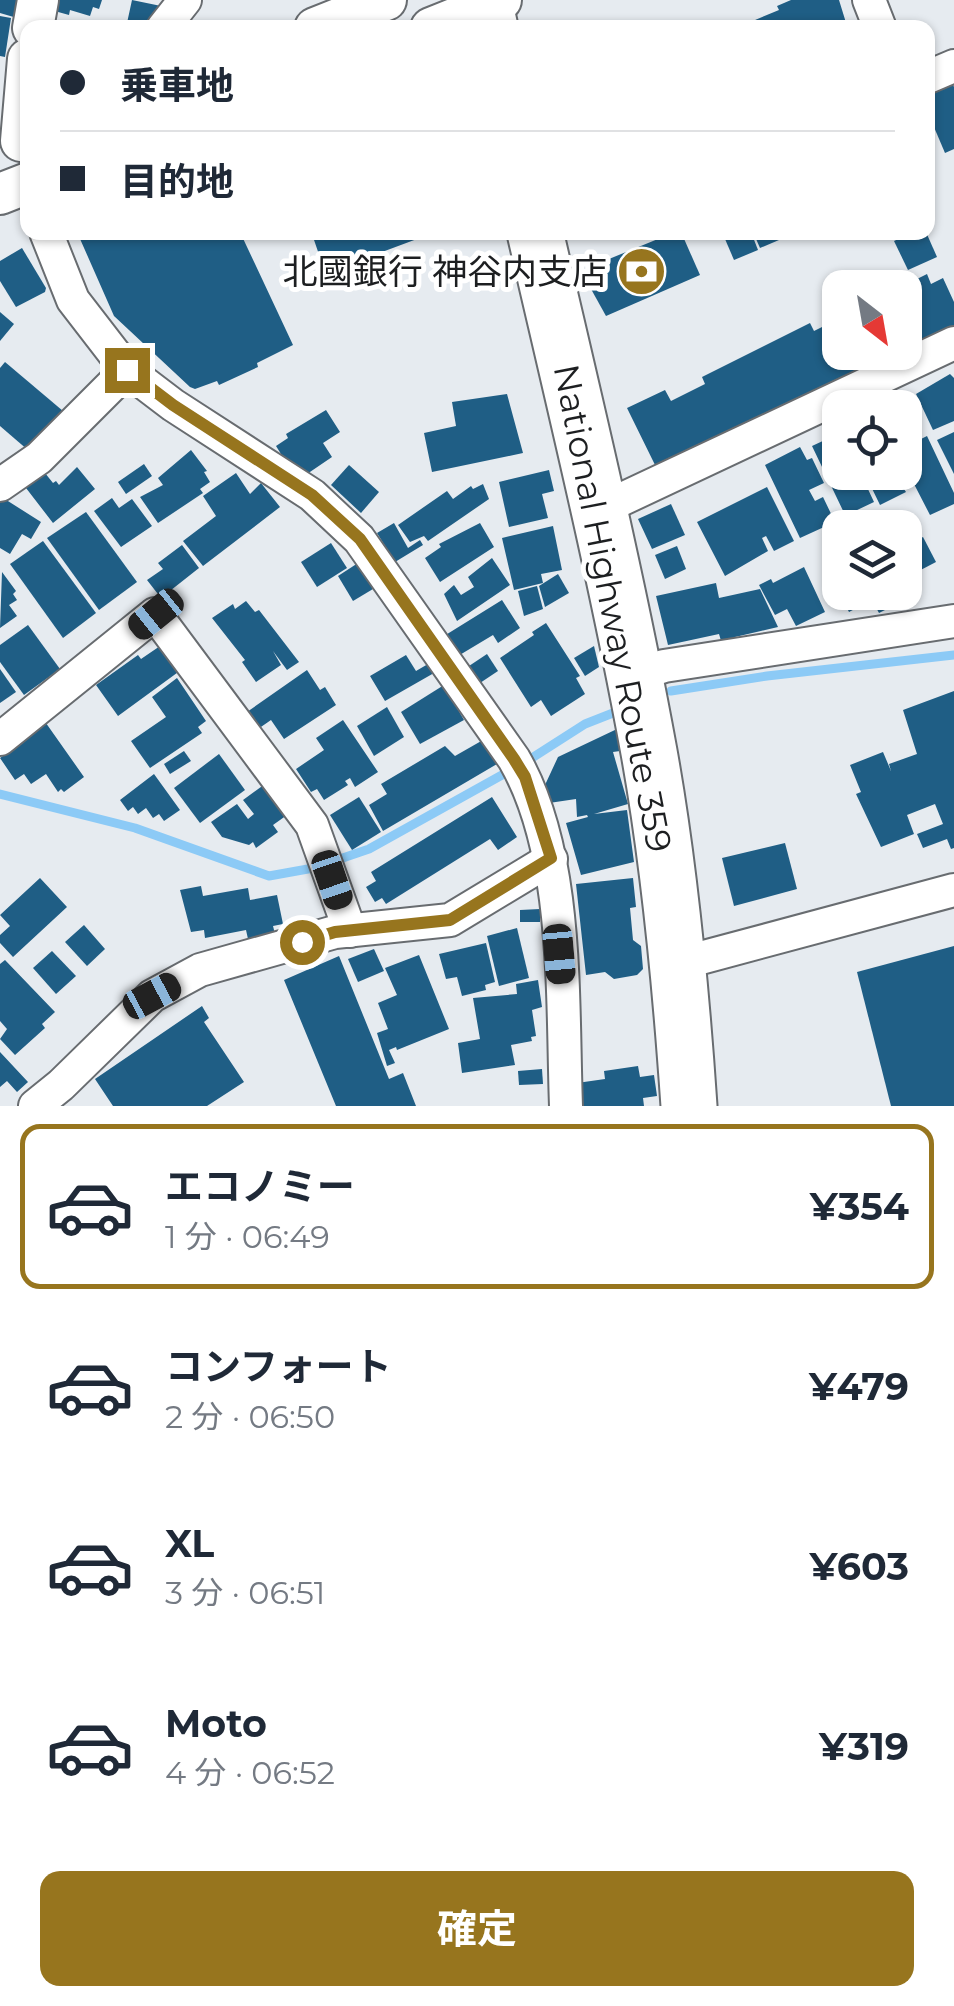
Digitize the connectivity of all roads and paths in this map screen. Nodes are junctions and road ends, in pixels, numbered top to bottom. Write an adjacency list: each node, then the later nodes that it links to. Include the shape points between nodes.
1 (185, 0): 4 (street)
2 (386, 0): 5 (street)
3 (490, 8): 6 (street)
4 (169, 20)
5 (335, 20)
6 (455, 20)
7 (49, 240): 10 (street, via 74,300)
8 (536, 240): 12 (highway, National Highway Route 359)
9 (954, 343): 12 (street)
10 (127, 370): 11 (street, via 39,458); 16 (street, via 312,495 360,539 520,768)
11 (0, 485)
12 (600, 510): 14 (highway, National Highway Route 359)
13 (954, 620): 14 (street)
14 (634, 676): 19 (highway, National Highway Route 359)
15 (0, 740): 18 (street, via 156,614 312,825)
16 (551, 858): 18 (street, via 450,920); 21 (street)
17 (954, 890): 19 (street)
18 (350, 931): 20 (street, via 200,970 152,996)
19 (678, 964): 22 (highway, National Highway Route 359)
20 (35, 1106)
21 (566, 1106)
22 (689, 1106)

